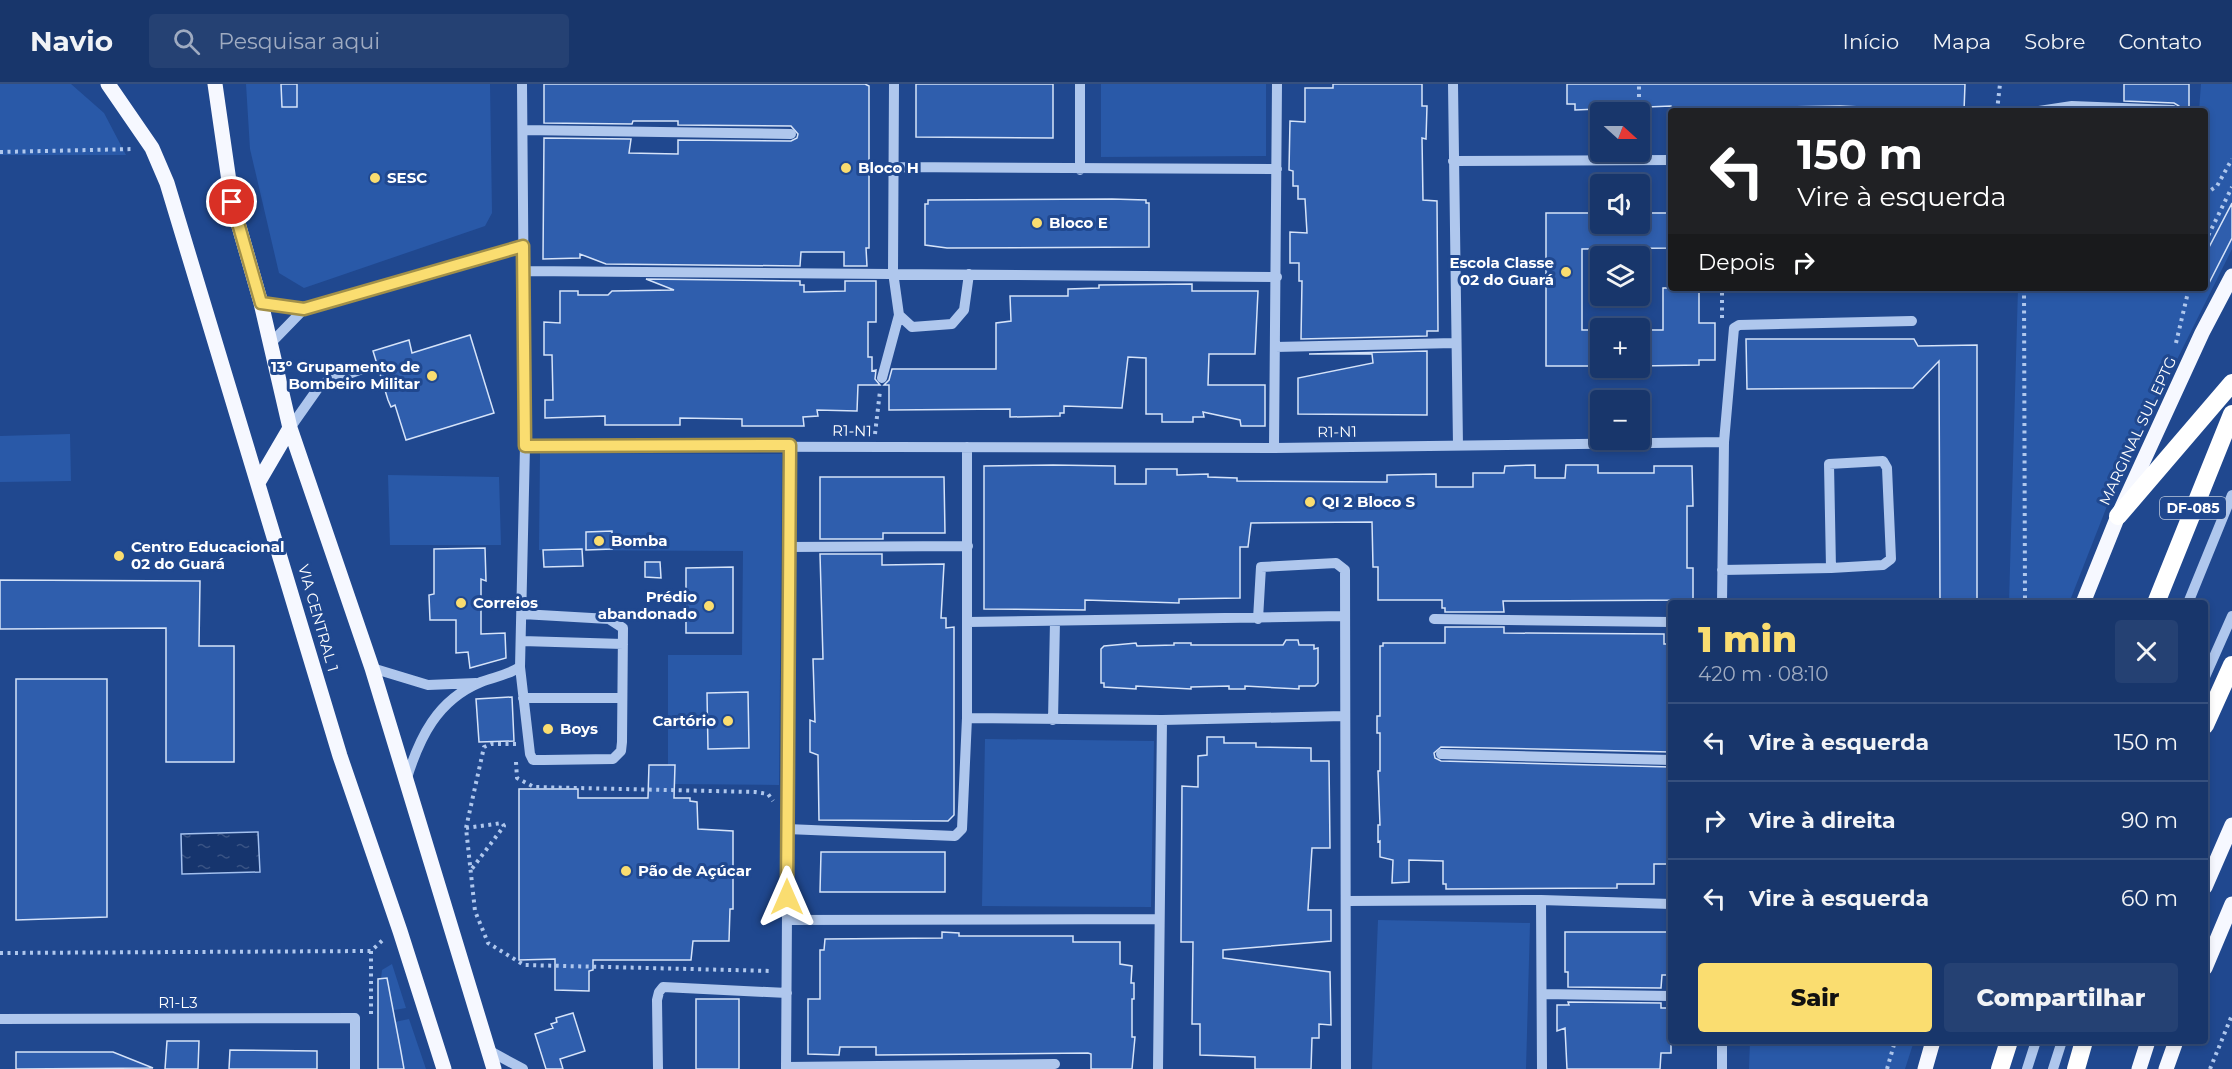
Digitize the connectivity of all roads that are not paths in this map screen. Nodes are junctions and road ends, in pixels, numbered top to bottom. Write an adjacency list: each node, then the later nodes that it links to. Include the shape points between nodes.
1 (108, 84): 41 (main road, VIA CENTRAL 1, via 152,148 181,224)
2 (215, 84): 23 (main road, via 232,202)
3 (522, 84): 10 (street)
4 (894, 84): 14 (street)
5 (1080, 84): 16 (street)
6 (1277, 84): 15 (street)
7 (1453, 84): 13 (street)
8 (2059, 108): 9 (street)
9 (2122, 108)
10 (523, 130): 11 (street); 17 (street)
11 (791, 134)
12 (1668, 160): 13 (street)
13 (1453, 161): 28 (street)
14 (893, 167): 16 (street); 19 (street)
15 (1277, 169): 16 (street); 22 (street)
16 (1080, 170)
17 (523, 246): 18 (street); 24 (street)
18 (524, 271): 19 (street); 37 (street)
19 (893, 272): 20 (street); 25 (street)
20 (969, 274): 22 (street); 25 (street, via 964,310 952,324 912,327)
21 (2232, 276): 43 (main road, MARGINAL SUL EPTG)
22 (1277, 277): 29 (street)
23 (261, 303): 24 (street); 27 (main road)
24 (304, 309): 27 (street)
25 (898, 315): 31 (street)
26 (1912, 321): 35 (street, via 1734,328)
27 (270, 344): 34 (main road)
28 (1455, 344): 29 (street); 38 (street)
29 (1275, 347): 40 (street)
30 (364, 368): 34 (street, via 321,384)
31 (882, 378)
32 (2232, 383): 43 (highway)
33 (2232, 414): 50 (highway, DF-085)
34 (290, 428): 41 (main road); 64 (main road)
35 (1724, 442): 38 (street, R1-N1); 47 (street)
36 (790, 445): 37 (street, R1-N1); 39 (street, R1-N1); 45 (street)
37 (525, 446): 52 (street)
38 (1458, 446): 40 (street, R1-N1)
39 (967, 447): 40 (street, R1-N1); 44 (street)
40 (1274, 448)
41 (259, 481): 103 (main road, VIA CENTRAL 1, via 340,756)
42 (2232, 495): 51 (street)
43 (2118, 516): 49 (main road, MARGINAL SUL EPTG)
44 (968, 546): 45 (street); 58 (street)
45 (788, 547): 78 (street)
46 (1831, 568): 46 (street, via 1883,566 1891,559 1887,468 1883,461 1828,464); 47 (street)
47 (1722, 570): 48 (street)
48 (1722, 600)
49 (2084, 600)
50 (2157, 600)
51 (2189, 600)
52 (522, 614): 60 (street); 61 (street, via 609,619 623,628)
53 (1343, 616): 55 (street); 55 (street, via 1345,570 1336,563 1261,567); 69 (street)
54 (2232, 616): 65 (street)
55 (1258, 619): 57 (street)
56 (1434, 619): 59 (street)
57 (1055, 621): 58 (street); 72 (street)
58 (968, 622): 70 (street)
59 (1668, 622)
60 (522, 641): 61 (street); 63 (street)
61 (623, 644): 68 (street)
62 (2232, 664): 71 (highway)
63 (520, 667): 66 (street); 67 (street)
64 (372, 668): 66 (street, via 428,685); 76 (main road)
65 (2208, 670)
66 (479, 683): 76 (street, via 454,697 430,722)
67 (523, 698): 68 (street); 68 (street, via 530,754 533,760 544,760 614,759 621,751)
68 (622, 698)
69 (1344, 716): 73 (street); 81 (street)
70 (967, 718): 72 (street); 78 (street, via 962,829 955,836)
71 (2208, 718)
72 (1053, 720): 73 (street)
73 (1162, 720): 84 (street)
74 (1441, 754): 75 (street)
75 (1668, 760)
76 (406, 782): 99 (main road)
77 (2232, 825): 79 (main road)
78 (787, 829): 85 (street)
79 (2208, 880)
80 (1541, 900): 81 (street); 82 (street); 88 (street)
81 (1347, 901): 108 (street)
82 (1668, 904)
83 (2232, 904): 86 (main road)
84 (1158, 919): 85 (street); 107 (street)
85 (787, 920): 87 (street)
86 (2208, 961)
87 (787, 993): 101 (street); 106 (street, via 663,987 657,1000)
88 (1542, 994): 89 (street); 109 (street)
89 (1668, 996)
90 (0, 1019): 102 (street, R1-L3, via 355,1018)
91 (1722, 1044): 110 (street)
92 (1932, 1044): 111 (main road)
93 (2008, 1044): 112 (highway)
94 (2035, 1044): 113 (street)
95 (2061, 1044): 114 (street)
96 (2083, 1044): 115 (highway)
97 (2147, 1044): 116 (main road)
98 (2175, 1044): 117 (main road)
99 (488, 1050): 104 (main road); 105 (street)
100 (1055, 1064): 101 (street)
101 (786, 1068)
102 (355, 1069)
103 (444, 1069)
104 (494, 1069)
105 (523, 1069)
106 (658, 1069)
107 (1158, 1069)
108 (1346, 1069)
109 (1542, 1069)
110 (1722, 1069)
111 (1925, 1069)
112 (2000, 1069)
113 (2027, 1069)
114 (2053, 1069)
115 (2076, 1069)
116 (2139, 1069)
117 (2166, 1069)

